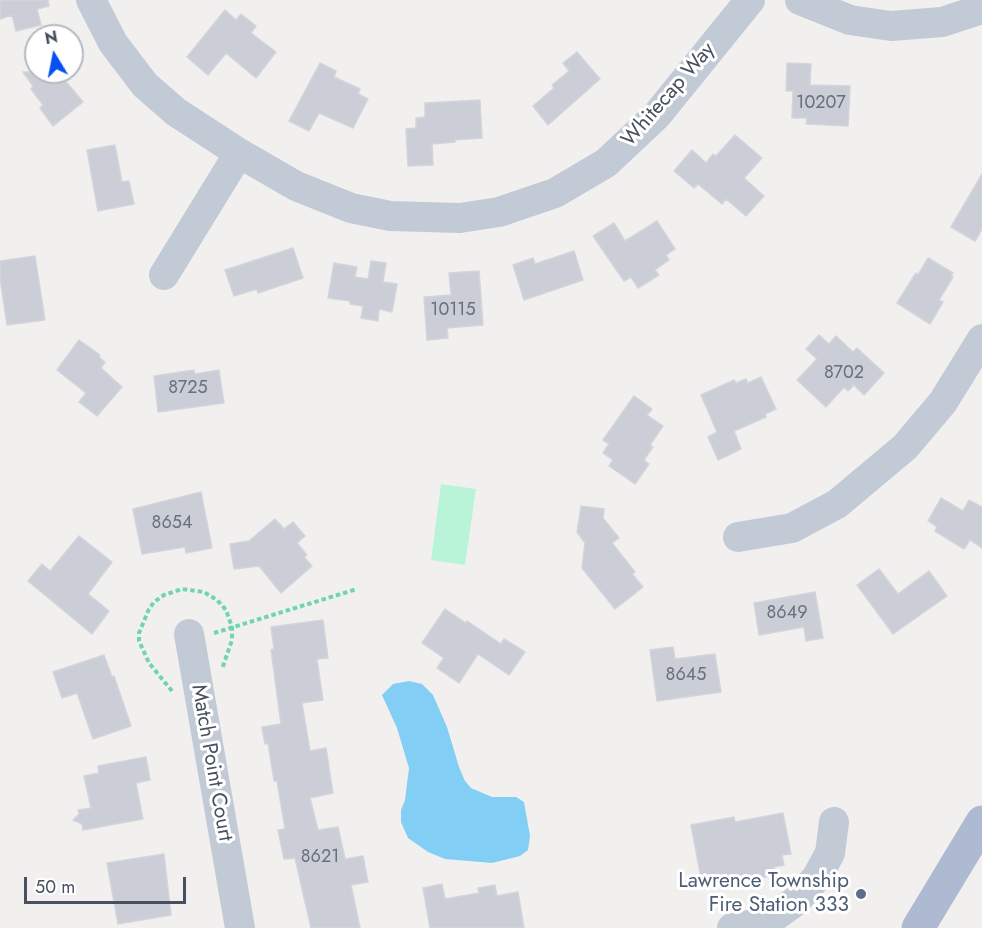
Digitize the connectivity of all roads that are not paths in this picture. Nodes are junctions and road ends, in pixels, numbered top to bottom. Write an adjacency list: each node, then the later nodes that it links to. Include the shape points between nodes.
1 (91, 0): 5 (street, Whitecap Way, via 113,43 145,85 176,112)
2 (750, 0): 5 (street, Whitecap Way, via 657,115 606,163 555,192 499,212 419,218 351,208 296,186)
3 (800, 0): 4 (street, via 850,20 891,26 942,22)
4 (982, 9)
5 (239, 153): 6 (street)
6 (164, 275)
7 (982, 339): 8 (street, via 943,402 905,447 837,504 792,528)
8 (738, 537)
9 (190, 638): 13 (street, Match Point Court)
10 (834, 822): 12 (street, via 831,852 817,877 796,901 774,917)
11 (982, 822): 14 (main road)
12 (746, 927)
13 (240, 928)
14 (918, 928)

